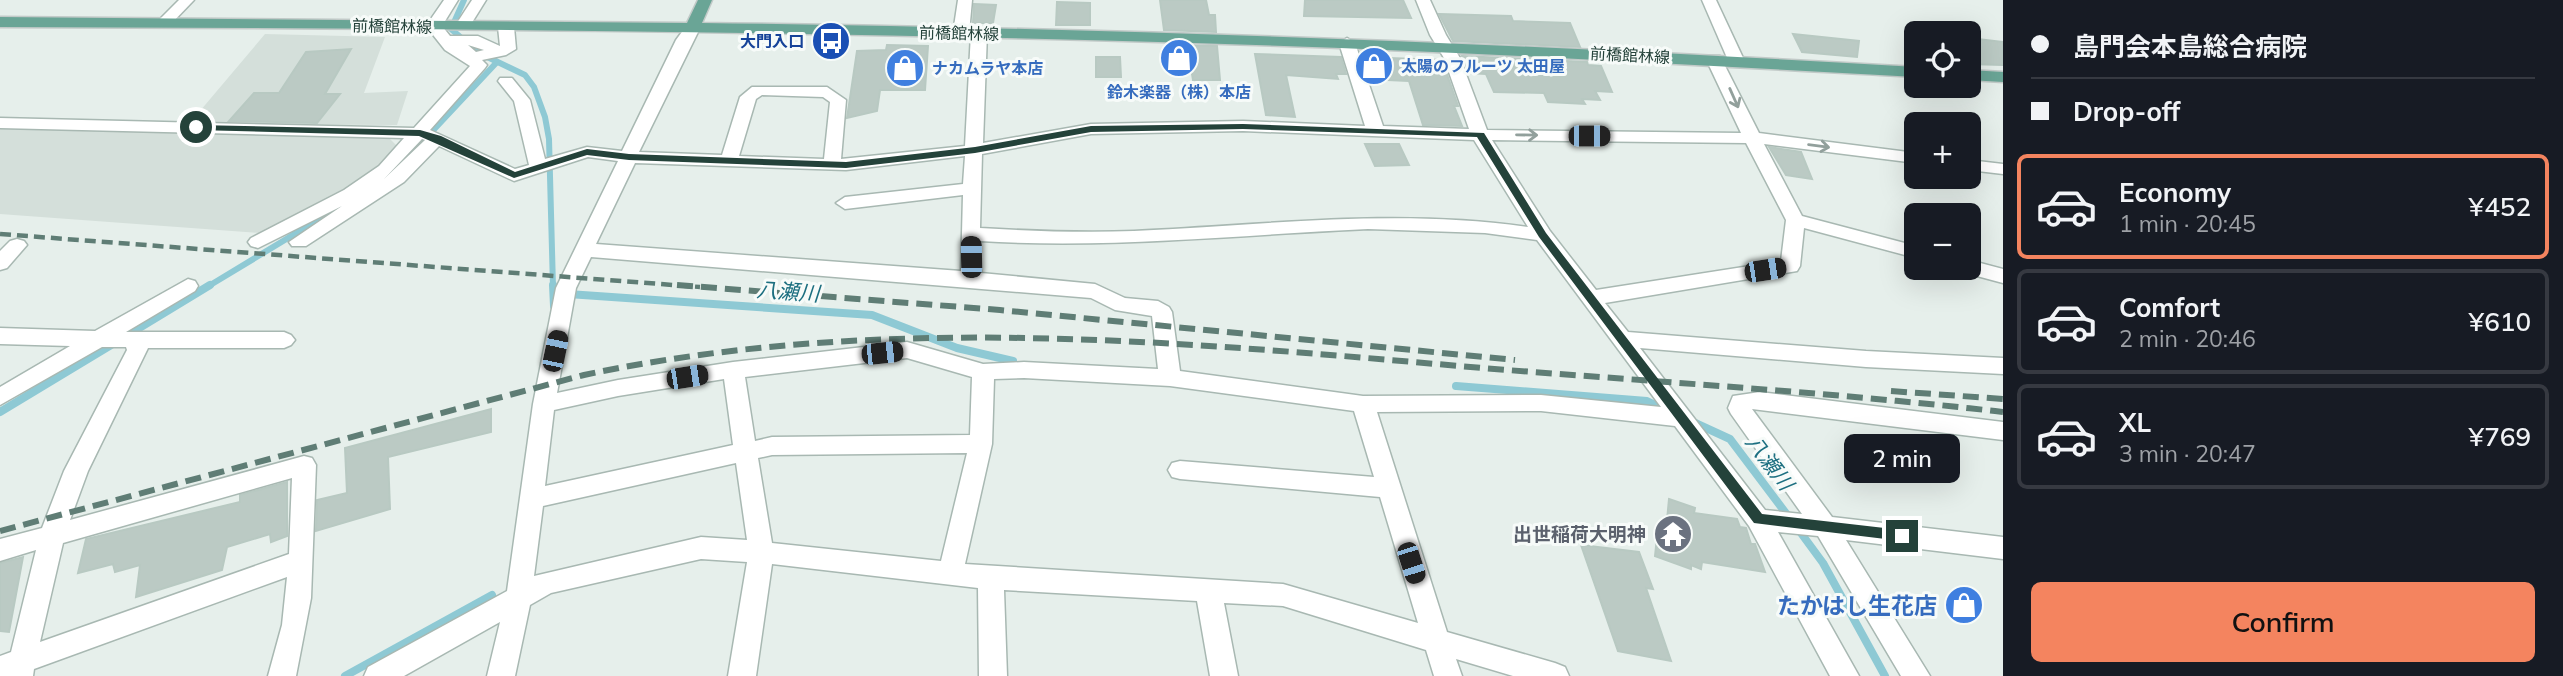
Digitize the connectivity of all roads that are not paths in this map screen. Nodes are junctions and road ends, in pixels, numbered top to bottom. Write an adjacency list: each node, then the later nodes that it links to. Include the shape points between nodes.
1 (187, 0): 9 (street)
2 (451, 0): 11 (street)
3 (480, 0): 11 (street)
4 (705, 0): 12 (main road)
5 (965, 0): 13 (street)
6 (1423, 0): 16 (street)
7 (1709, 0): 19 (street)
8 (0, 22): 9 (main road, 前橋館林線)
9 (164, 23): 11 (main road, 前橋館林線)
10 (506, 27): 11 (main road, 前橋館林線); 12 (main road, 前橋館林線); 17 (street)
11 (451, 29): 26 (street, via 451,47 479,65 439,108)
12 (692, 29): 13 (main road, 前橋館林線); 31 (street)
13 (961, 33): 14 (main road, 前橋館林線)
14 (979, 33): 15 (main road, 前橋館林線); 29 (street)
15 (1347, 43): 16 (main road, 前橋館林線); 25 (street)
16 (1444, 46): 18 (main road, 前橋館林線); 27 (street)
17 (508, 49)
18 (1714, 59): 19 (main road, 前橋館林線); 28 (street, one-way to 28)
19 (1735, 60): 20 (main road, 前橋館林線)
20 (1904, 71)
21 (1981, 76): 22 (main road)
22 (2003, 77)
23 (506, 81): 35 (street, via 522,100)
24 (0, 123): 26 (street)
25 (1376, 132): 27 (street); 29 (street, via 1243,126 1091,129)
26 (427, 135): 35 (street, via 514,175); 42 (street, via 367,183); 43 (street, via 398,178)
27 (1480, 135): 28 (street, one-way to 28); 41 (street)
28 (1752, 137): 30 (street, one-way to 30); 39 (street)
29 (975, 150): 33 (street); 37 (street)
30 (1904, 156)
31 (629, 157): 32 (street); 35 (street, via 594,153); 45 (street)
32 (729, 161): 33 (street); 33 (street, via 748,97 758,90 827,92 838,100)
33 (830, 164)
34 (1981, 166): 36 (street)
35 (538, 167)
36 (2003, 169)
37 (972, 190): 38 (street); 40 (street)
38 (845, 202)
39 (1795, 219): 46 (street); 52 (street, via 1790,266)
40 (970, 234): 41 (street, via 1076,239 1337,225 1493,226); 50 (street)
41 (1543, 235): 52 (street)
42 (258, 242)
43 (299, 242)
44 (17, 245): 47 (street)
45 (584, 250): 50 (street); 63 (street, via 566,288)
46 (1904, 250)
47 (0, 263)
48 (1981, 270): 49 (street)
49 (2003, 276)
50 (971, 279): 61 (street, via 1095,291 1122,305 1159,309)
51 (188, 286): 54 (street)
52 (1590, 298): 55 (street)
53 (0, 337): 54 (street)
54 (102, 339): 56 (street); 62 (street)
55 (1623, 339): 58 (street); 65 (street)
56 (133, 340): 57 (street); 74 (street, via 138,351 76,471)
57 (284, 340)
58 (2003, 366)
59 (733, 370): 60 (street, via 907,350); 63 (street); 68 (street)
60 (983, 372): 61 (street); 67 (street)
61 (1170, 378): 64 (street)
62 (0, 397)
63 (552, 402): 71 (street)
64 (1363, 404): 65 (street, via 1541,403); 70 (street)
65 (1681, 418): 72 (street)
66 (2003, 431): 73 (street, via 1760,400 1741,402 1739,408)
67 (981, 444): 68 (street, via 772,446); 79 (street)
68 (746, 453): 71 (street); 77 (street)
69 (1180, 470): 70 (street)
70 (1387, 488): 83 (street)
71 (532, 499): 82 (street)
72 (1766, 519): 73 (street); 93 (street)
73 (1819, 526): 75 (street); 94 (street)
74 (52, 535): 76 (street); 78 (street, via 304,465); 84 (street)
75 (2003, 548)
76 (0, 550)
77 (761, 552): 79 (street); 82 (street, via 701,548 546,583); 88 (street)
78 (300, 561): 84 (street); 85 (street, via 292,649)
79 (950, 575): 80 (street)
80 (991, 578): 81 (street); 89 (street)
81 (1208, 589): 83 (street, via 1283,595); 90 (street)
82 (519, 598): 86 (street); 87 (street)
83 (1435, 639): 91 (street); 92 (street)
84 (14, 669)
85 (282, 676)
86 (378, 676)
87 (501, 676)
88 (742, 676)
89 (993, 676)
90 (1224, 676)
91 (1448, 676)
92 (1555, 676)
93 (1846, 676)
94 (1916, 676)

